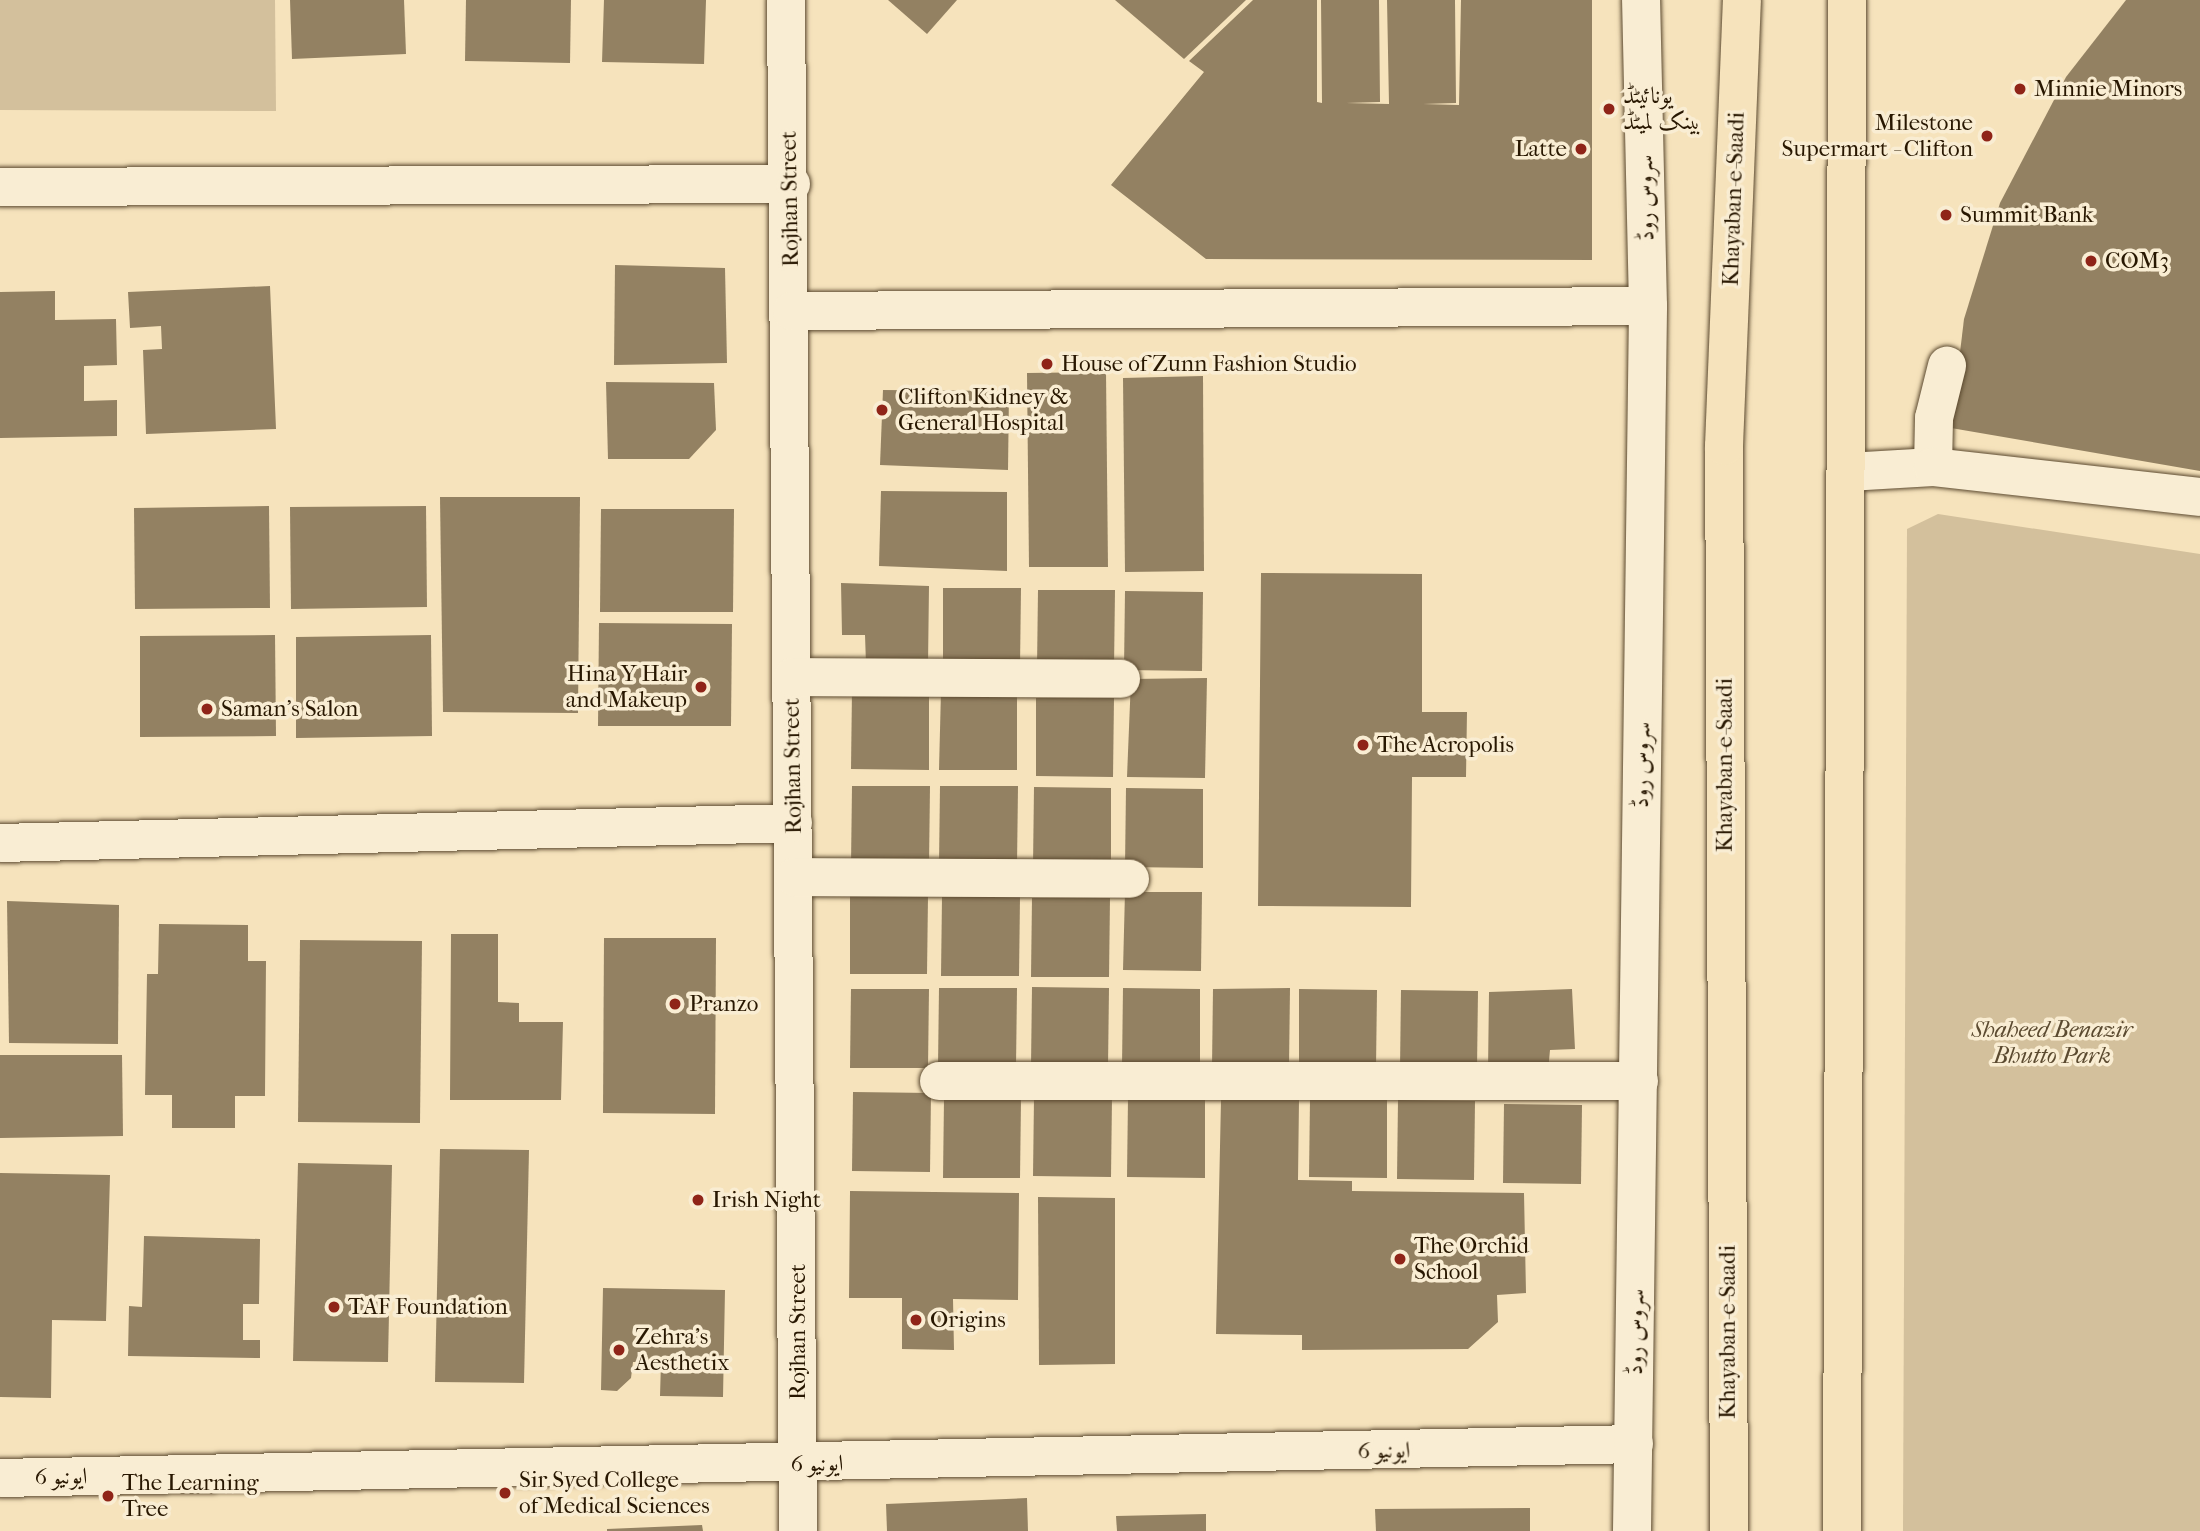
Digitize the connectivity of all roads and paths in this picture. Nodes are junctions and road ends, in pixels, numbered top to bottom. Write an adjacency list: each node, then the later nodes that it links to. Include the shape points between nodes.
1 (786, 0): 5 (street, Rojhan Street)
2 (1641, 0): 7 (street, سروس روڈ)
3 (1742, 0): 26 (main road, Khayaban-e-Saadi, via 1724,446)
4 (1847, 0): 11 (main road)
5 (791, 184): 6 (street); 8 (street, Rojhan Street)
6 (0, 187)
7 (1648, 306): 8 (street); 20 (street, سروس روڈ)
8 (792, 311): 13 (street, Rojhan Street)
9 (1947, 366): 10 (street, via 1934,418)
10 (1933, 467): 11 (street); 12 (street)
11 (1848, 471): 27 (main road)
12 (2200, 497)
13 (793, 677): 14 (street); 15 (street, Rojhan Street)
14 (1121, 679)
15 (793, 823): 16 (street); 17 (street, Rojhan Street)
16 (0, 843)
17 (796, 877): 18 (street); 22 (street, Rojhan Street)
18 (1130, 879)
19 (939, 1081): 20 (street)
20 (1639, 1081): 21 (street, سروس روڈ)
21 (1634, 1444): 22 (street, ایونیو 6); 25 (street, سروس روڈ)
22 (799, 1464): 23 (street, ایونیو 6); 24 (street, Rojhan Street)
23 (0, 1478)
24 (798, 1531)
25 (1632, 1531)
26 (1729, 1531)
27 (1842, 1531)

